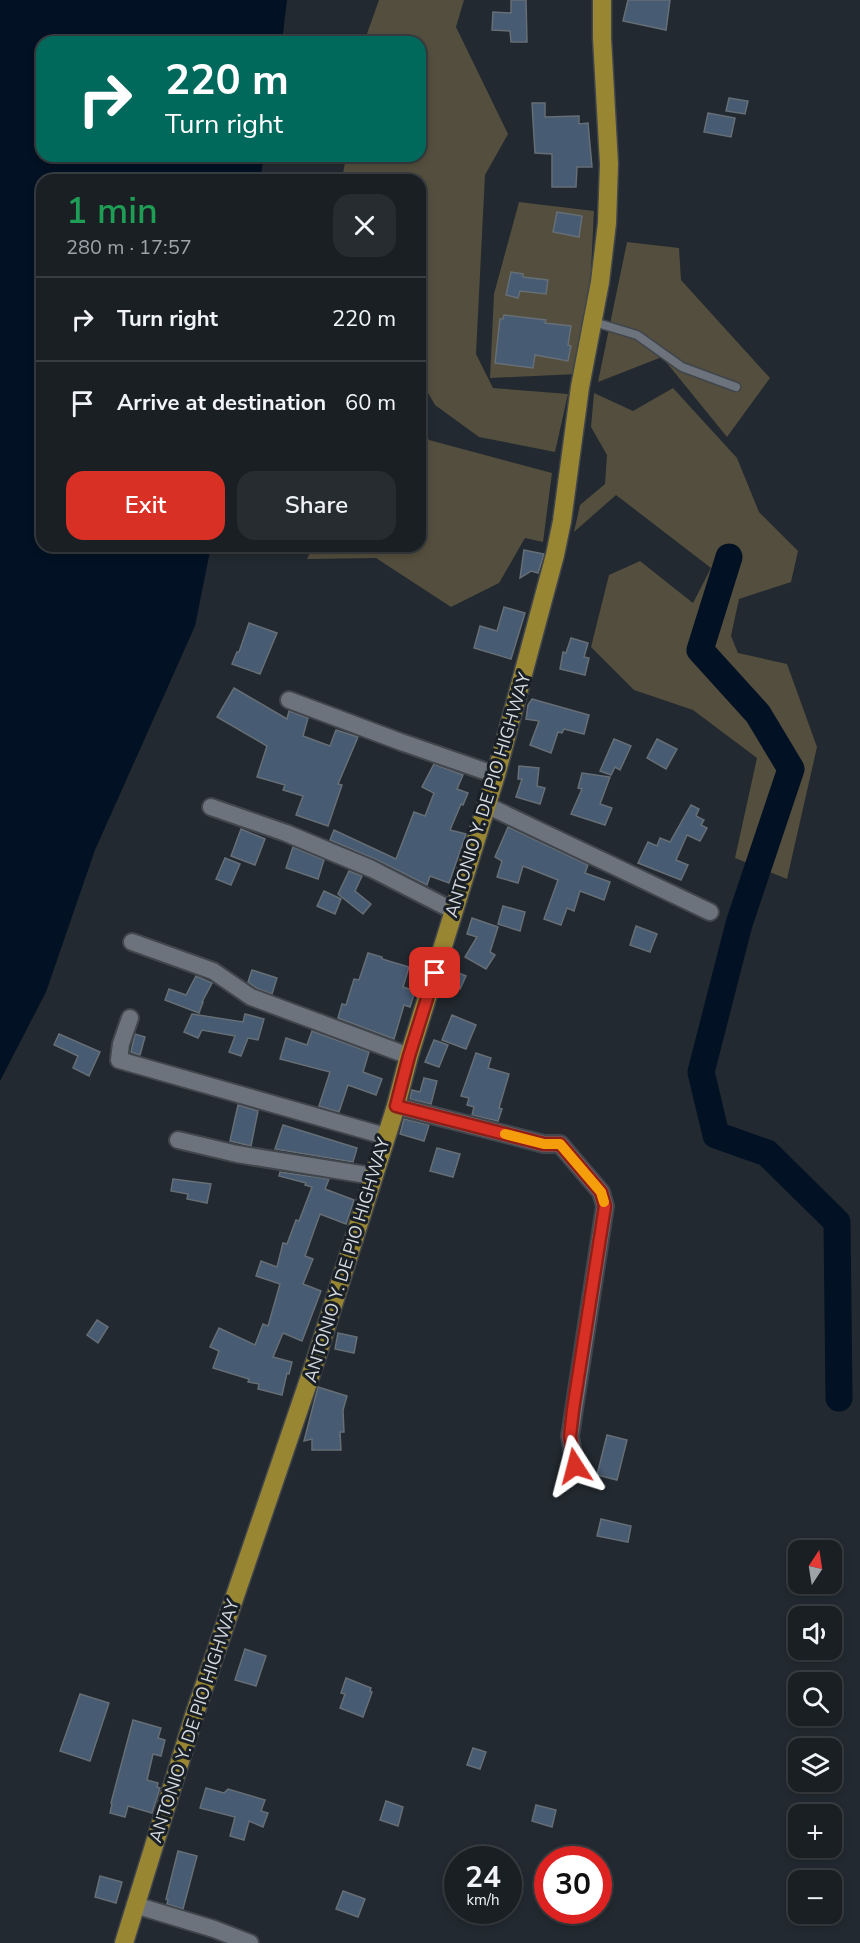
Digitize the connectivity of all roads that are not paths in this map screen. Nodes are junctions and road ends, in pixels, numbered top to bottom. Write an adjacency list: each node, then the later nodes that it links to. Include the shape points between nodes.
1 (602, 0): 2 (highway, ANTONIO Y. DE PIO HIGHWAY, via 609,176)
2 (594, 322): 3 (lane, via 637,335 682,368); 5 (highway, ANTONIO Y. DE PIO HIGHWAY, via 580,387 555,555)
3 (736, 387)
4 (289, 700): 5 (street)
5 (496, 775): 6 (highway, ANTONIO Y. DE PIO HIGHWAY)
6 (486, 805): 8 (highway, ANTONIO Y. DE PIO HIGHWAY); 9 (street)
7 (210, 807): 8 (street, via 372,869)
8 (454, 911): 12 (highway, ANTONIO Y. DE PIO HIGHWAY)
9 (710, 912)
10 (132, 942): 12 (street, via 213,971 251,997)
11 (130, 1018): 14 (street, via 119,1060)
12 (409, 1056): 13 (highway, ANTONIO Y. DE PIO HIGHWAY)
13 (396, 1106): 14 (highway, ANTONIO Y. DE PIO HIGHWAY); 17 (street, via 544,1144 560,1144 601,1192 605,1206 570,1436)
14 (386, 1137): 16 (highway, ANTONIO Y. DE PIO HIGHWAY)
15 (178, 1140): 16 (street, via 237,1154)
16 (372, 1176): 18 (highway, ANTONIO Y. DE PIO HIGHWAY, via 315,1362 194,1716)
17 (575, 1466)
18 (135, 1905): 19 (highway, ANTONIO Y. DE PIO HIGHWAY); 20 (street)
19 (124, 1943)
20 (250, 1943)

